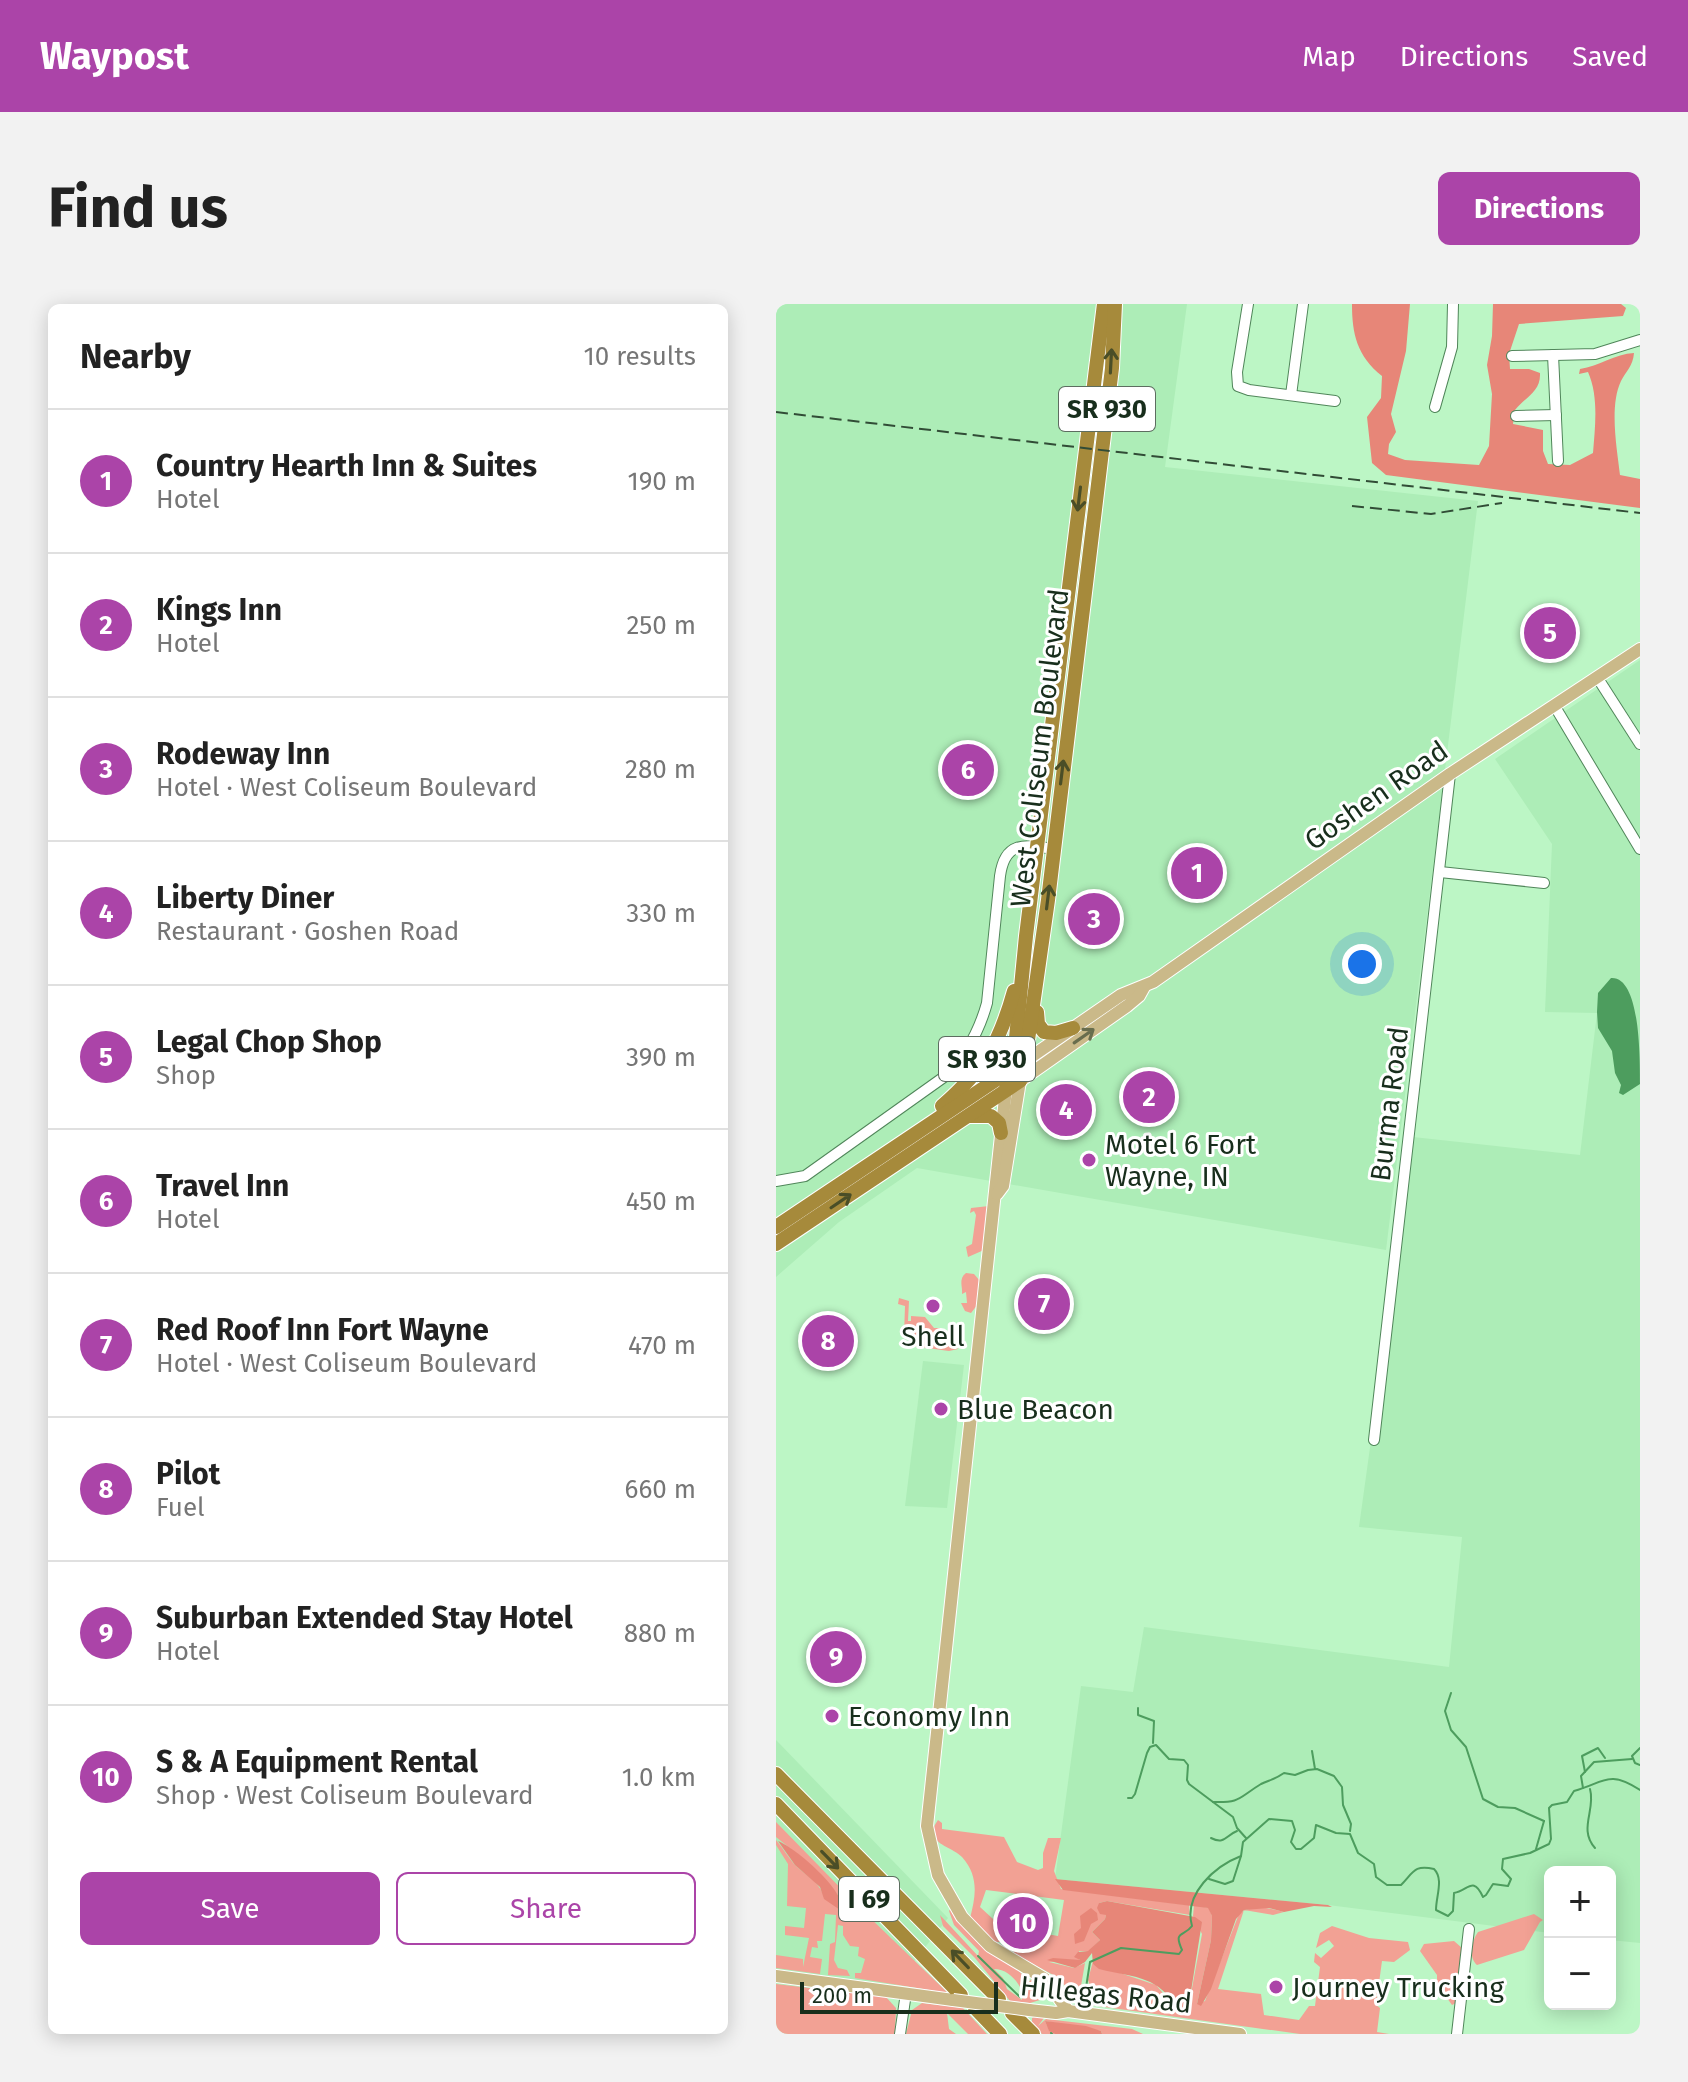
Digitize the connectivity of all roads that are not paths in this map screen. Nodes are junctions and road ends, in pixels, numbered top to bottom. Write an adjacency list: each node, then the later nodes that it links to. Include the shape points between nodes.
1 (1104, 304): 20 (highway, West Coliseum Boulevard / SR 930, one-way to 20)
2 (1115, 304): 21 (highway, West Coliseum Boulevard / SR 930, one-way to 2, via 1112,368)
3 (1248, 304): 9 (street, via 1238,386)
4 (1303, 304): 9 (street)
5 (1453, 304): 11 (street, via 1452,347)
6 (1640, 340): 7 (street, via 1595,354)
7 (1553, 355): 8 (street); 12 (street)
8 (1512, 356)
9 (1291, 395): 10 (street)
10 (1335, 401)
11 (1435, 407)
12 (1556, 415): 13 (street); 14 (street)
13 (1516, 416)
14 (1558, 461)
15 (1640, 649): 16 (main road, Goshen Road)
16 (1597, 677): 17 (main road, Goshen Road); 18 (street)
17 (1552, 706): 19 (main road, Goshen Road); 22 (street)
18 (1640, 744)
19 (1450, 774): 23 (street, Burma Road); 26 (main road, Goshen Road)
20 (1037, 847): 21 (street); 25 (highway, West Coliseum Boulevard / SR 930); 34 (street, via 1014,848 1002,864 987,1003 959,1061 805,1176)
21 (1054, 849): 27 (highway, West Coliseum Boulevard / SR 930, one-way to 21)
22 (1640, 849)
23 (1440, 872): 24 (street); 38 (street, Burma Road)
24 (1544, 883)
25 (1026, 936): 29 (highway, West Coliseum Boulevard); 33 (highway, SR 930, via 1014,992 992,1053 968,1084)
26 (1144, 987): 28 (main road, Goshen Road, via 1121,995); 29 (main road, Goshen Road, one-way to 26, via 1127,1006)
27 (1035, 995): 28 (highway, via 1044,1032); 29 (highway, West Coliseum Boulevard / SR 930)
28 (1073, 1028): 29 (main road, Goshen Road)
29 (1019, 1070): 30 (highway, SR 930); 33 (highway, Goshen Road); 35 (main road, West Coliseum Boulevard, via 1003,1186)
30 (1006, 1089): 31 (highway, SR 930); 32 (main road, West Coliseum Boulevard)
31 (965, 1117): 32 (highway, via 991,1116); 37 (highway, SR 930, one-way to 31)
32 (1001, 1133): 35 (main road, West Coliseum Boulevard)
33 (894, 1148): 36 (highway, Goshen Road / SR 930)
34 (776, 1181)
35 (997, 1194): 43 (main road, West Coliseum Boulevard, via 927,1826 938,1875 962,1917 990,1946)
36 (776, 1227)
37 (776, 1244)
38 (1374, 1440)
39 (776, 1774): 46 (highway, I 69, one-way to 39)
40 (776, 1804): 45 (highway, I 69, one-way to 45)
41 (1469, 1929): 55 (street)
42 (776, 1976): 44 (main road, Hillegas Road)
43 (1045, 1979): 48 (main road, via 1050,1991); 49 (main road, West Coliseum Boulevard)
44 (906, 1993): 48 (main road, Hillegas Road, bridge); 51 (street)
45 (961, 1995)
46 (999, 1999)
47 (975, 2008): 52 (highway)
48 (1044, 2009): 49 (main road, Hillegas Road)
49 (1068, 2011): 54 (main road, Hillegas Road)
50 (1012, 2013): 53 (highway)
51 (900, 2034)
52 (1000, 2034)
53 (1033, 2034)
54 (1240, 2034)
55 (1457, 2034)

